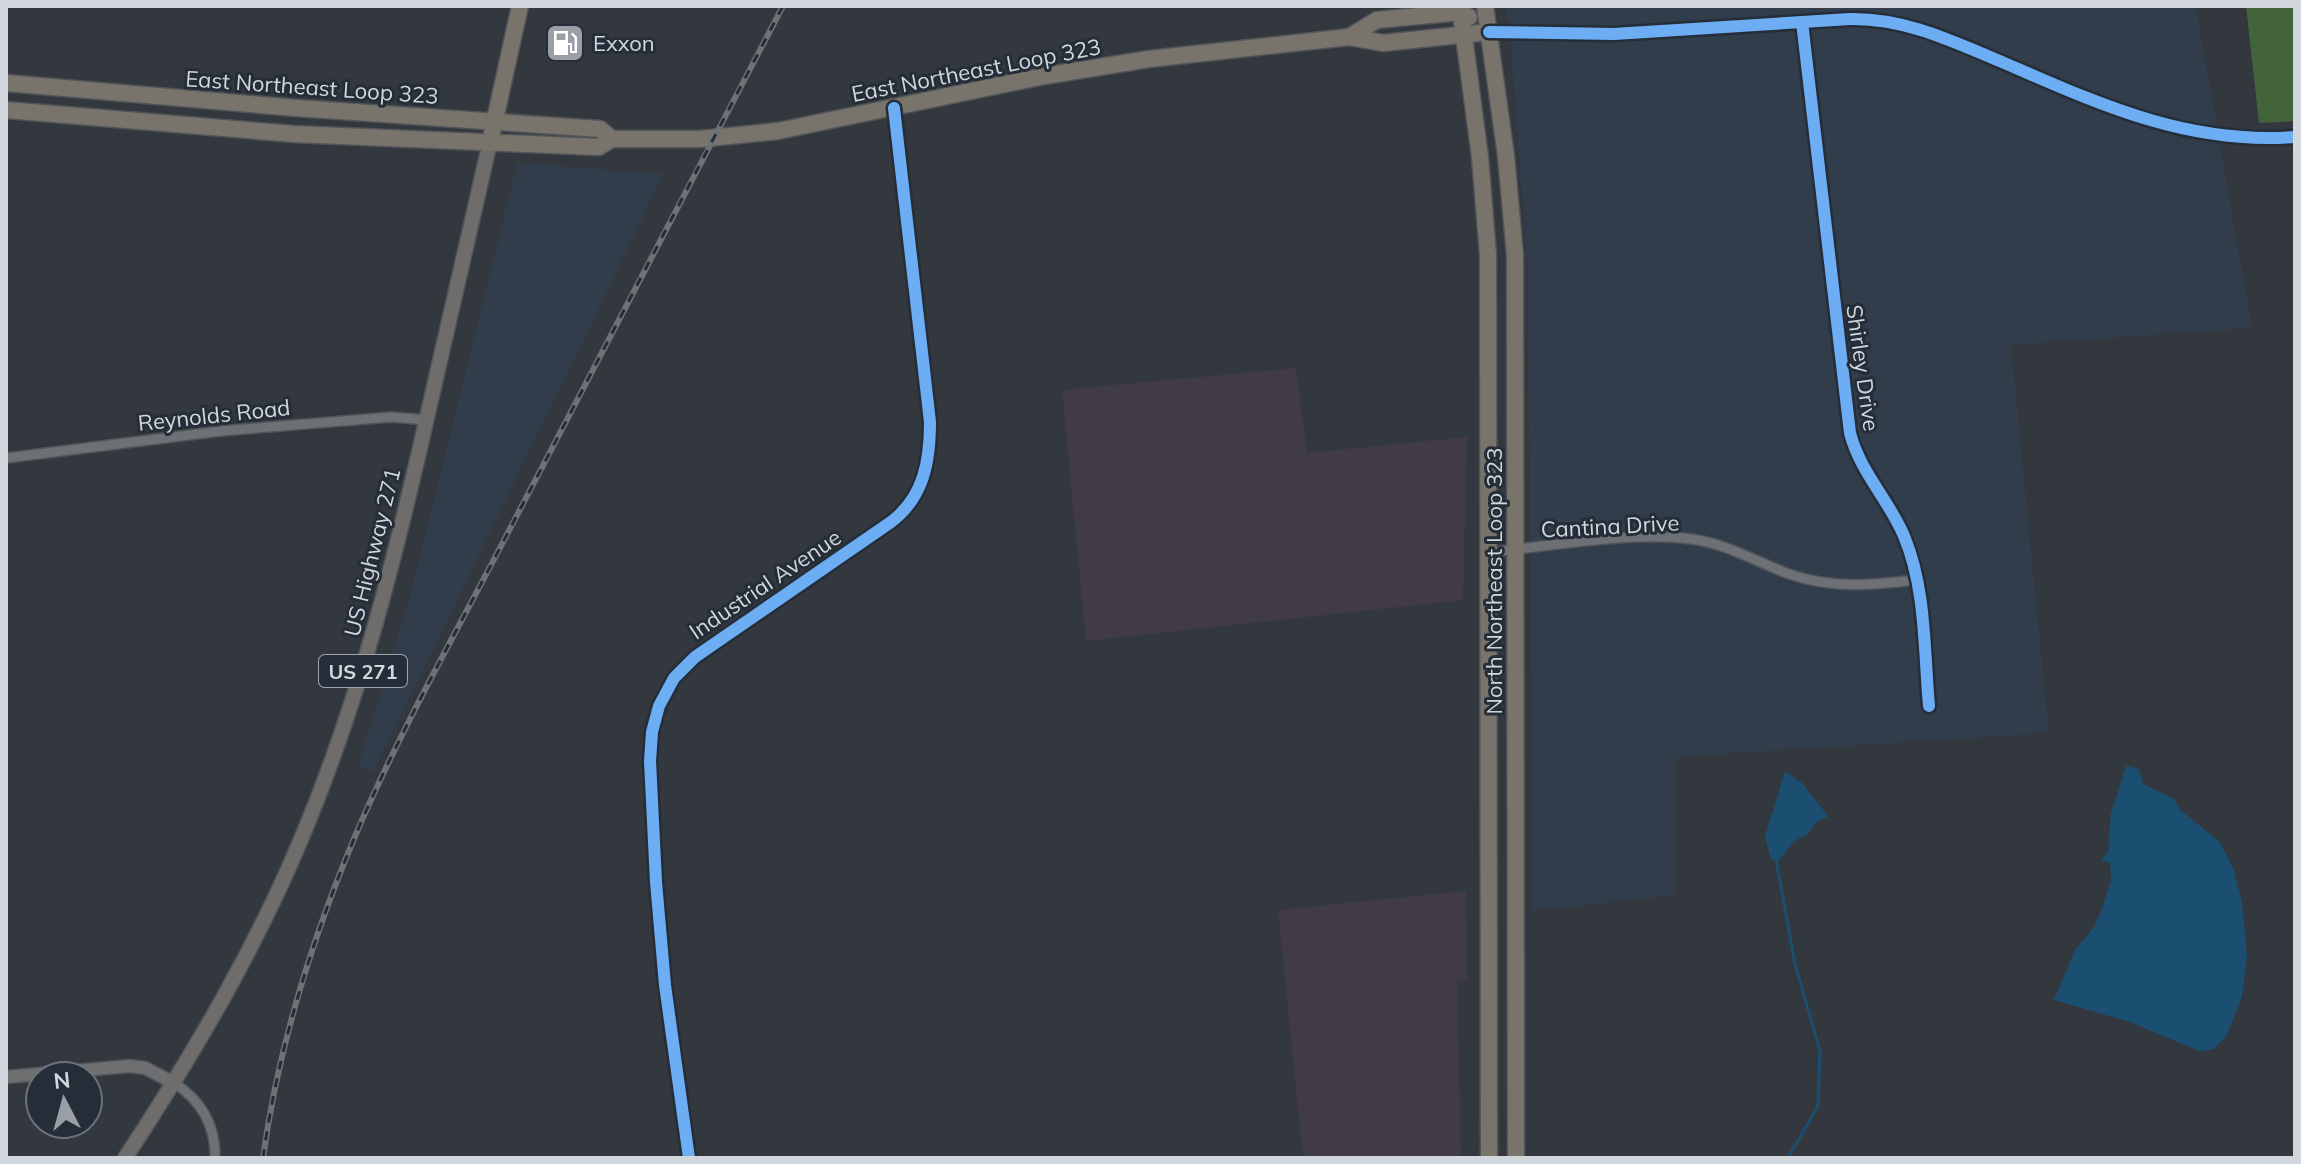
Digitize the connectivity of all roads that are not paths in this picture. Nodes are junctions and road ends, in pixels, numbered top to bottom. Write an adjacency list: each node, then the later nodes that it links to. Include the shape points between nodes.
1 (520, 6): 14 (highway, US Highway 271 / US 271)
2 (1485, 6): 5 (highway, North Northeast Loop 323)
3 (1461, 9): 5 (highway); 6 (highway, North Northeast Loop 323); 7 (highway, East Northeast Loop 323, via 1377,20)
4 (1802, 22): 5 (street, via 1614,34); 16 (street, via 1864,19 1904,24 2164,126 2228,137); 25 (street, Shirley Drive, via 1850,433 1860,462 1903,533)
5 (1489, 32): 6 (highway, East Northeast Loop 323); 20 (highway, North Northeast Loop 323)
6 (1464, 35): 7 (highway, East Northeast Loop 323, via 1383,43); 19 (highway, North Northeast Loop 323)
7 (1349, 37): 11 (highway, East Northeast Loop 323, via 1093,67)
8 (6, 83): 9 (highway, East Northeast Loop 323)
9 (147, 96): 10 (highway, East Northeast Loop 323); 13 (highway)
10 (296, 108): 14 (highway, East Northeast Loop 323); 15 (highway)
11 (894, 108): 17 (highway, East Northeast Loop 323, via 736,136); 35 (street, Industrial Avenue, via 930,422 929,457 920,487 891,522 695,657 670,686 652,732 657,897)
12 (6, 110): 13 (highway, East Northeast Loop 323)
13 (144, 123): 15 (highway, East Northeast Loop 323)
14 (494, 123): 17 (highway, East Northeast Loop 323, via 600,129); 18 (highway, US Highway 271 / US 271)
15 (294, 134): 18 (highway, East Northeast Loop 323)
16 (2295, 137)
17 (612, 139): 18 (highway, East Northeast Loop 323, via 599,147)
18 (490, 142): 21 (main road, US Highway 271 / US 271)
19 (1488, 255): 20 (highway); 24 (highway, North Northeast Loop 323)
20 (1515, 255): 23 (highway, North Northeast Loop 323)
21 (427, 420): 22 (street, Reynolds Road, via 391,417 221,431); 32 (main road, US Highway 271 / US 271, via 375,633 323,785 245,959)
22 (6, 458)
23 (1517, 550): 24 (street, Cantina Drive); 25 (street, Cantina Drive, via 1689,539 1826,583); 27 (highway, North Northeast Loop 323)
24 (1490, 552): 26 (highway, North Northeast Loop 323)
25 (1916, 580): 28 (street, Shirley Drive)
26 (1490, 645): 27 (highway); 29 (highway, North Northeast Loop 323)
27 (1516, 645): 30 (highway, North Northeast Loop 323)
28 (1929, 706)
29 (1489, 1052): 30 (highway); 36 (highway, North Northeast Loop 323)
30 (1516, 1053): 37 (highway, North Northeast Loop 323)
31 (6, 1077): 32 (street, via 130,1066)
32 (174, 1083): 33 (main road, US Highway 271 / US 271); 34 (street, via 205,1113)
33 (125, 1158)
34 (215, 1158)
35 (689, 1158)
36 (1489, 1158)
37 (1516, 1158)

